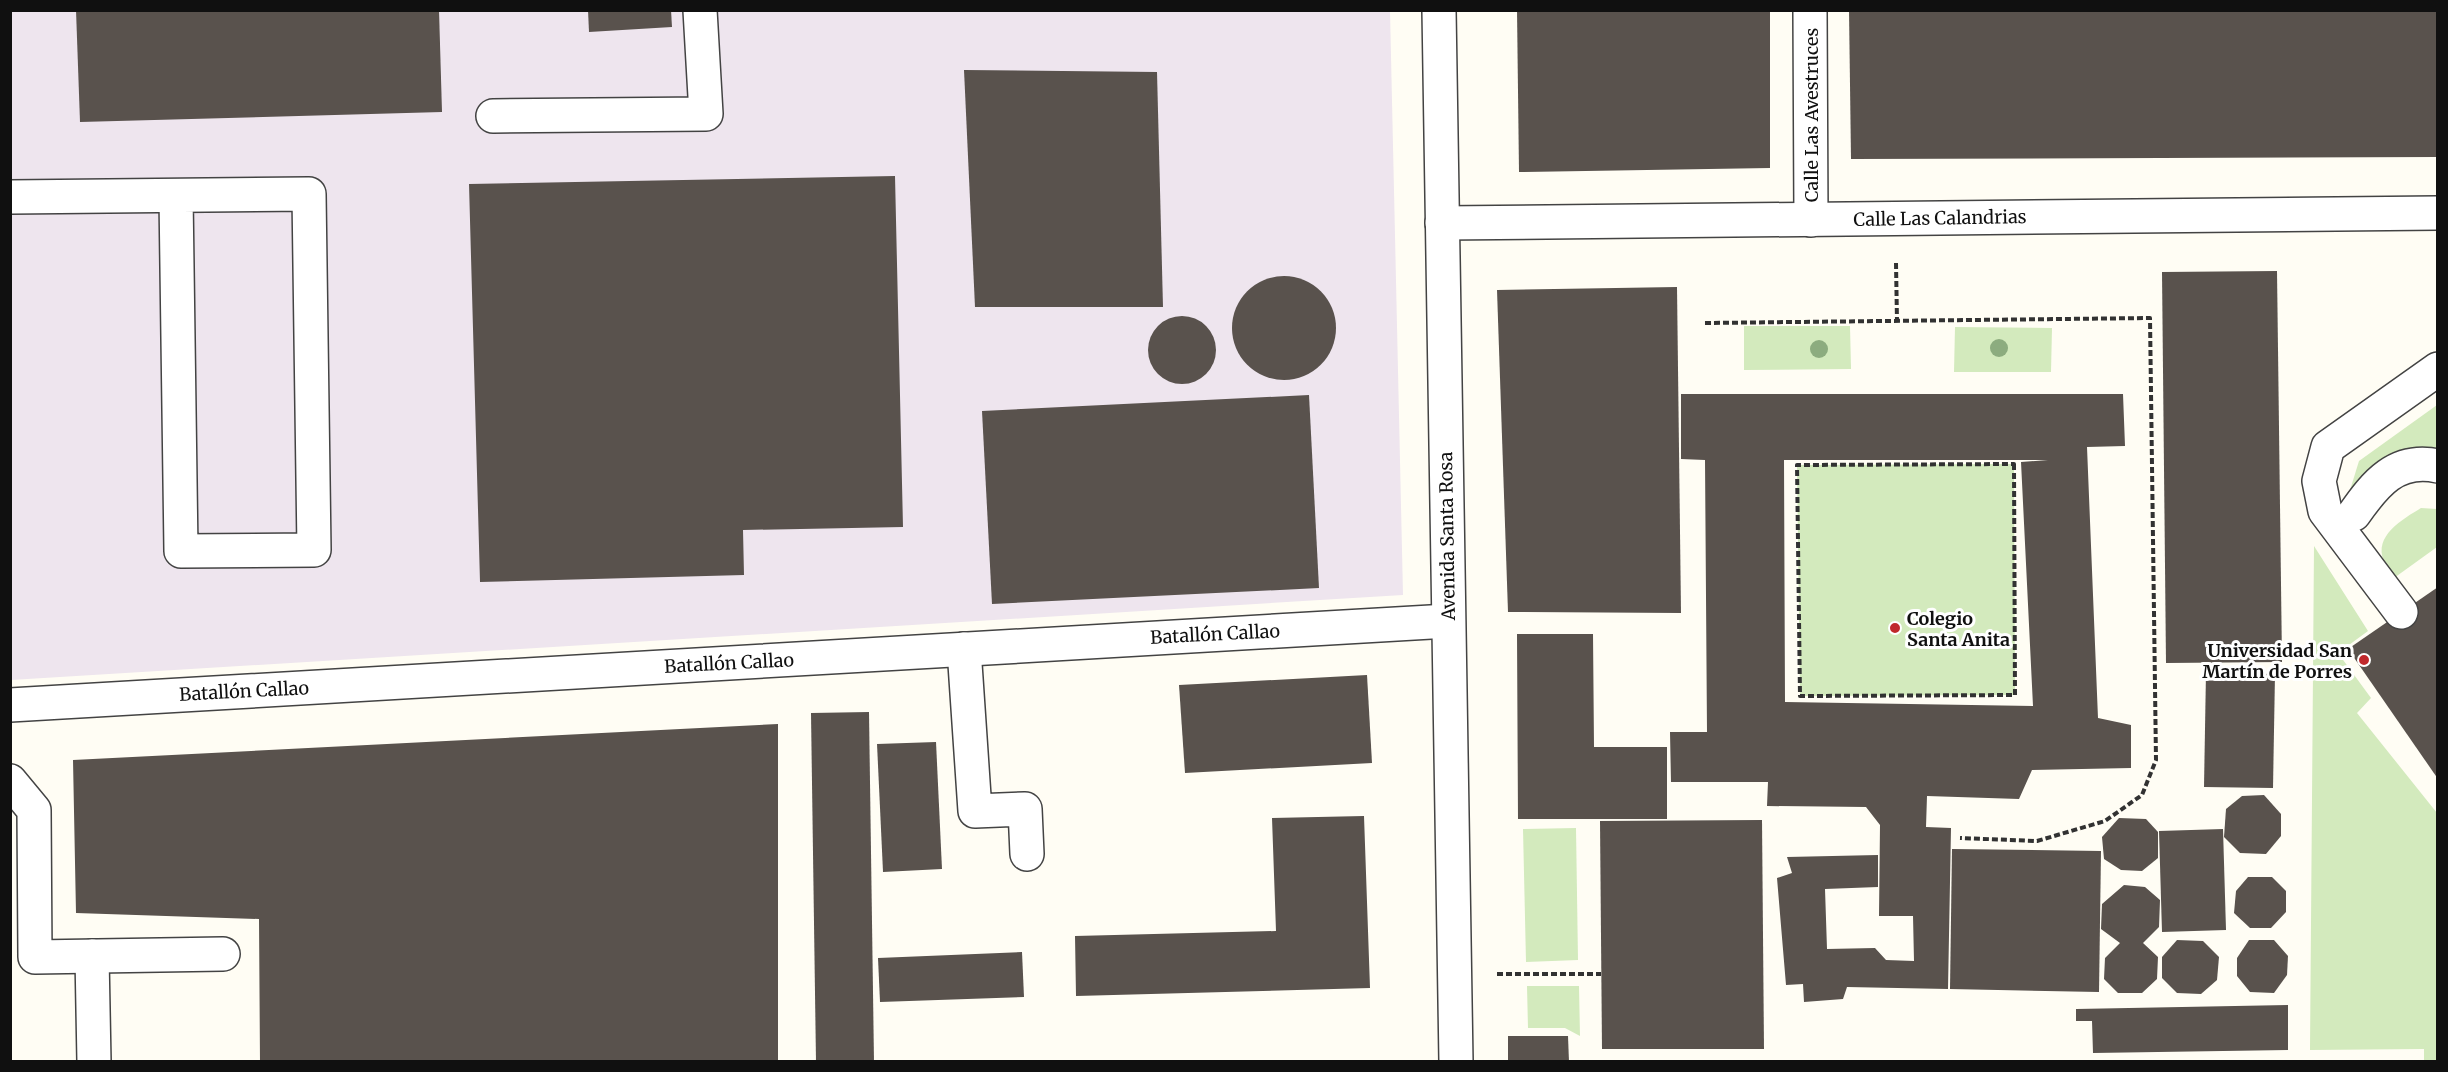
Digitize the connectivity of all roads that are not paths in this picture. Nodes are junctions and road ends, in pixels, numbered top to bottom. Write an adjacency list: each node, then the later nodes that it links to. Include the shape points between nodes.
1 (700, 10): 4 (street, via 706,114)
2 (1439, 10): 9 (street, Avenida Santa Rosa)
3 (1810, 10): 8 (street, Calle Las Avestruces)
4 (493, 116)
5 (176, 196): 5 (street, via 180,551 314,550 309,194); 6 (street)
6 (10, 197)
7 (2438, 213): 8 (street, Calle Las Calandrias)
8 (1811, 220): 9 (street, Calle Las Calandrias)
9 (1442, 223): 14 (street, Avenida Santa Rosa)
10 (2438, 369): 12 (street, via 2328,447 2319,481)
11 (2438, 466): 12 (street, via 2404,467 2383,478 2368,494)
12 (2339, 513): 13 (street)
13 (2401, 612)
14 (1448, 621): 15 (street, Batallón Callao); 22 (street, Avenida Santa Rosa)
15 (964, 649): 16 (street, Batallón Callao); 18 (street, via 975,811 1025,809)
16 (10, 705)
17 (10, 781): 20 (street, via 34,810 35,957)
18 (1027, 854)
19 (223, 954): 20 (street)
20 (92, 956): 21 (street)
21 (94, 1062)
22 (1456, 1062)

